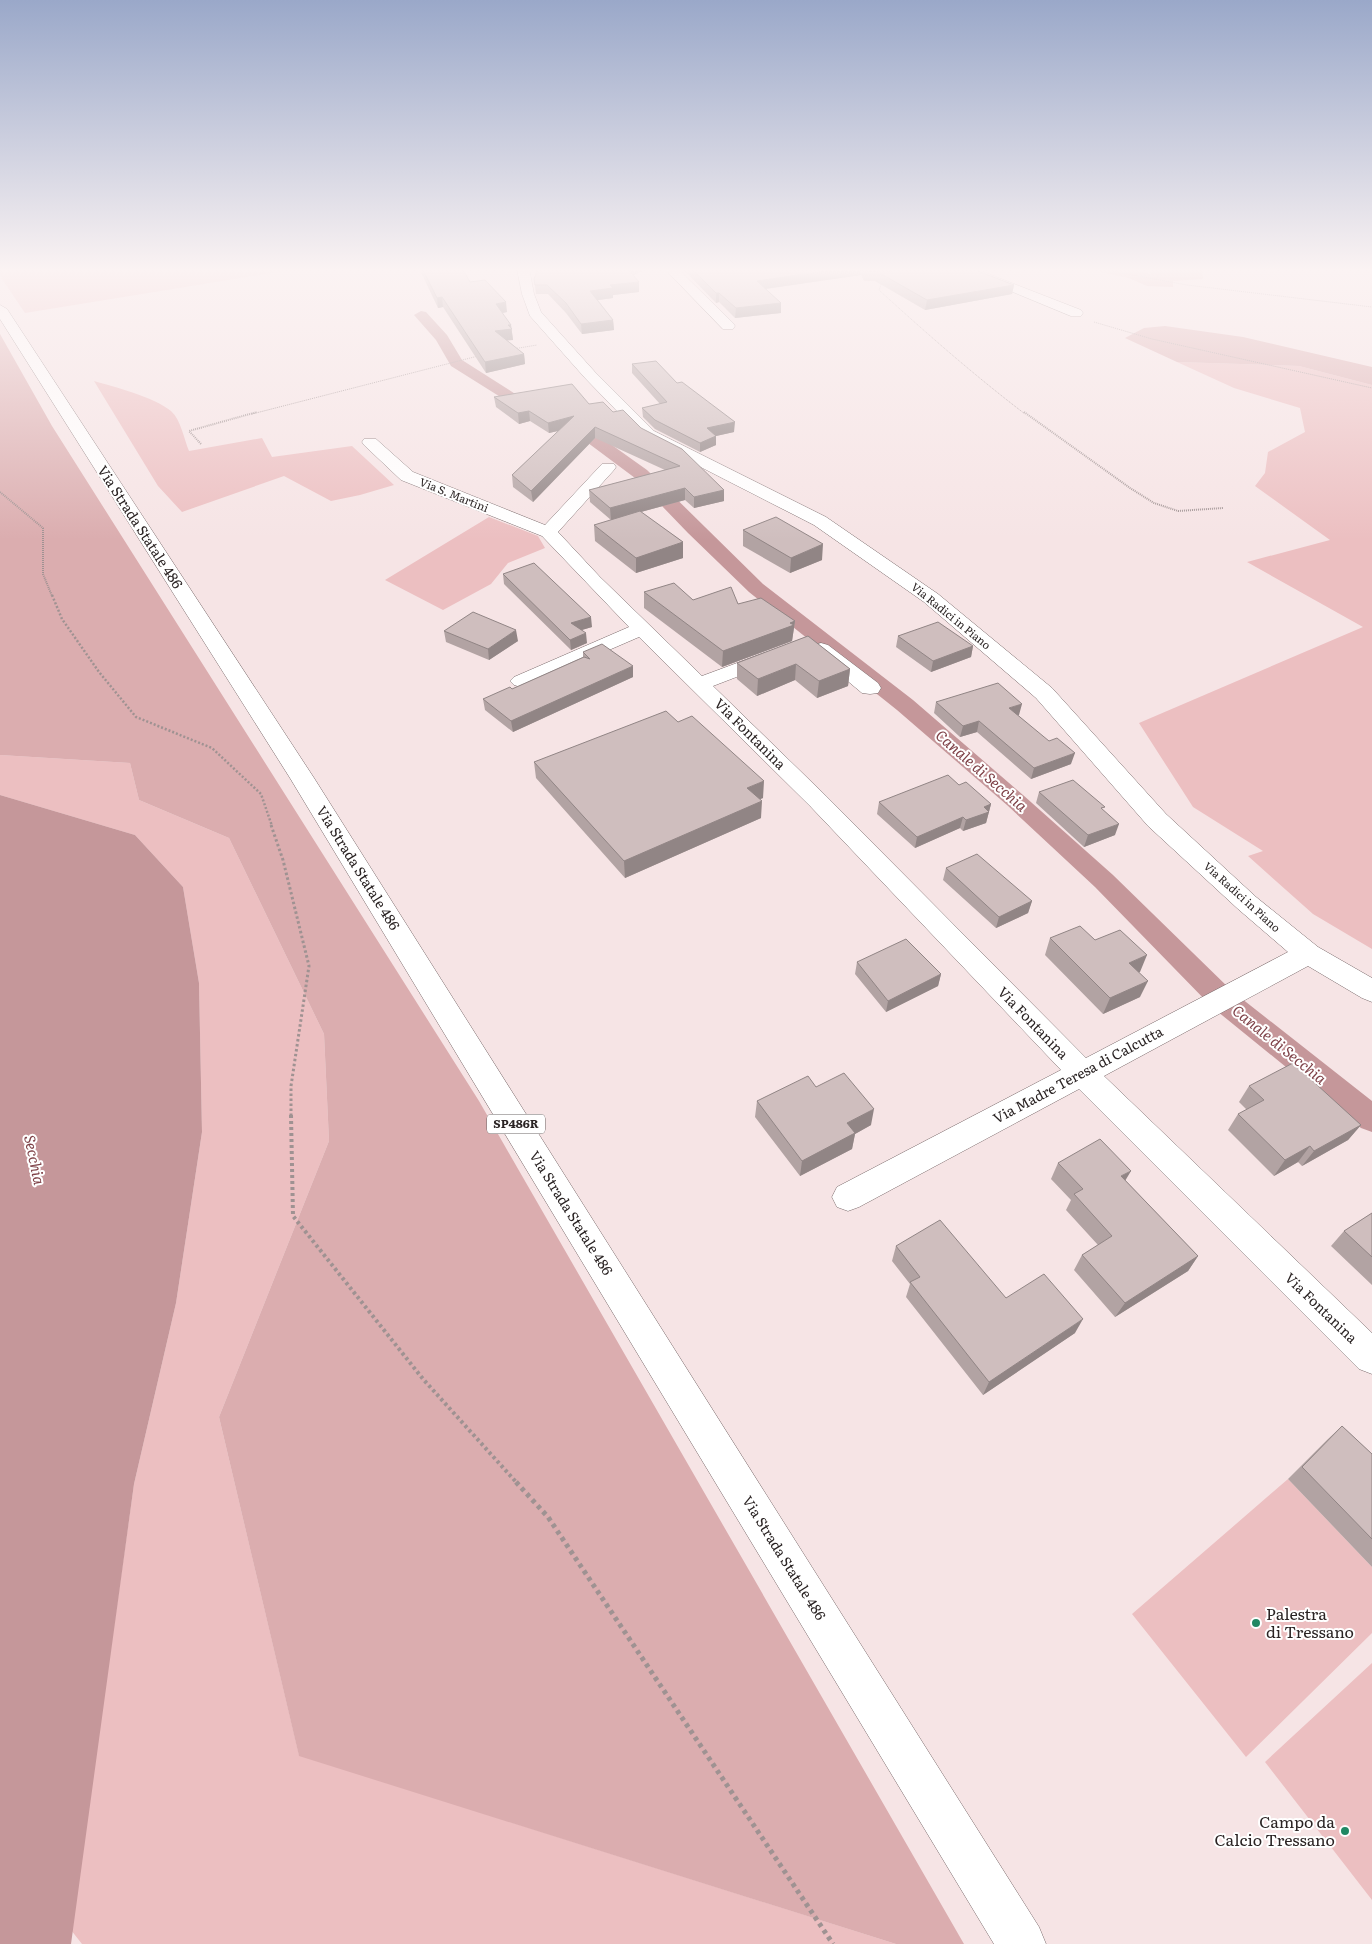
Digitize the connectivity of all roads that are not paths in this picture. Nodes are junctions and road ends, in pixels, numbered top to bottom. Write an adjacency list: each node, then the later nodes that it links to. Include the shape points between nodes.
1 (32, 359): 15 (street, Via Strada Statale 486 / SP486R, via 302,778)
2 (576, 359): 10 (street, Via Radici in Piano, via 648,434 820,521 931,598 1044,693 1157,820)
3 (370, 442): 5 (street, Via S. Martini, via 407,476)
4 (608, 467): 5 (street)
5 (548, 532): 6 (street, Via Fontanina)
6 (643, 628): 7 (street); 8 (street, Via Fontanina)
7 (521, 681)
8 (700, 684): 9 (street, Via Fontanina, via 812,642); 12 (street, Via Fontanina)
9 (870, 688)
10 (1308, 954): 11 (street, Via Radici in Piano); 12 (street, Via Madre Teresa di Calcutta)
11 (1372, 991)
12 (1082, 1073): 13 (street, Via Madre Teresa di Calcutta); 14 (street, Via Fontanina)
13 (848, 1197)
14 (1372, 1357)
15 (1022, 1944)

